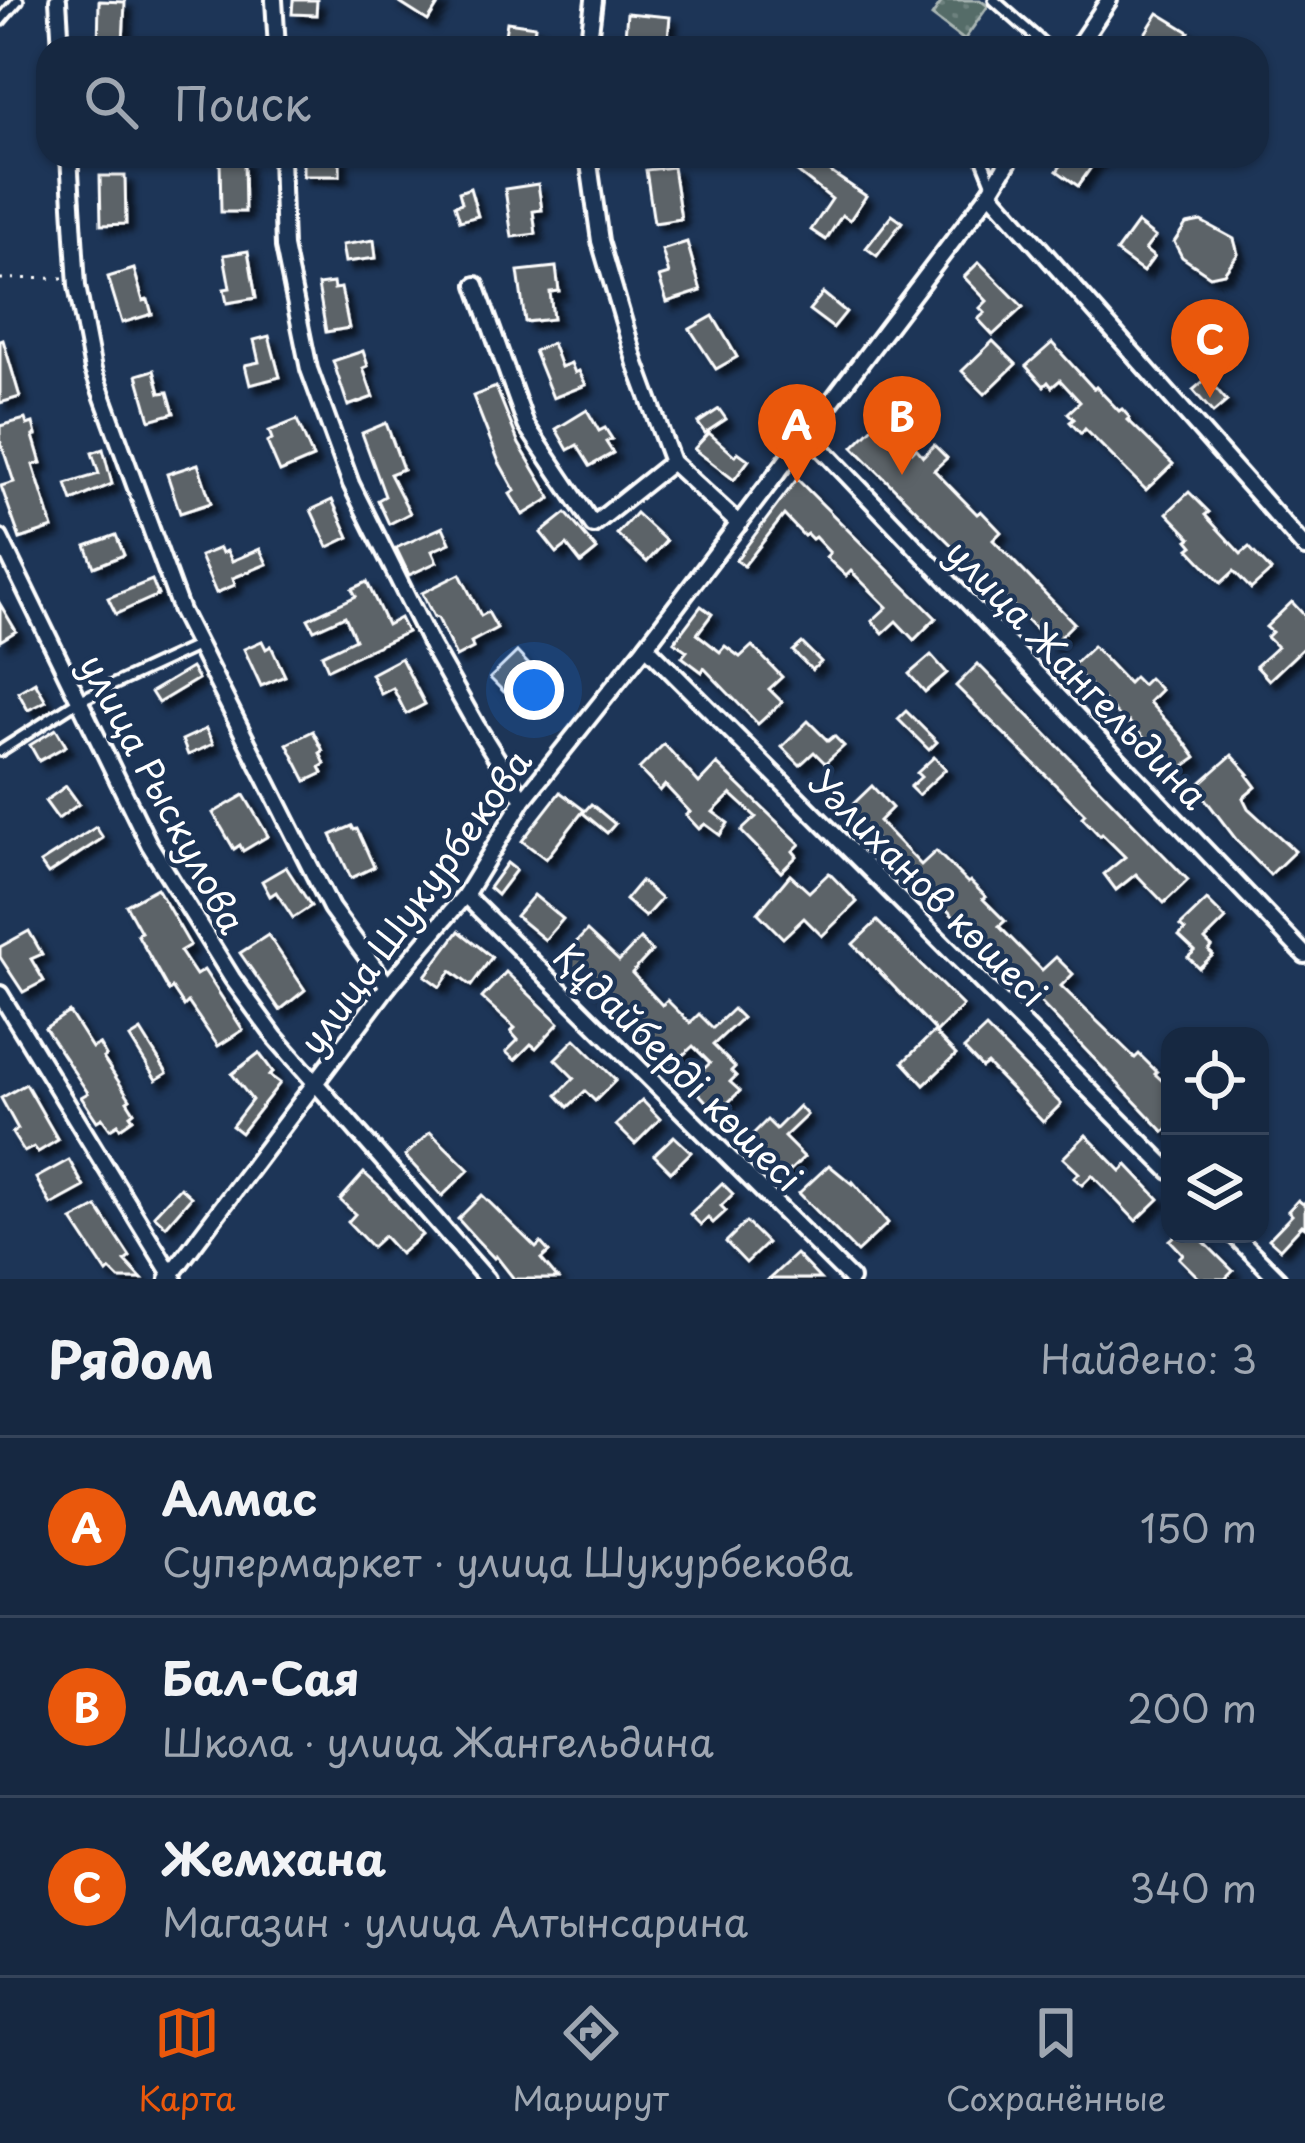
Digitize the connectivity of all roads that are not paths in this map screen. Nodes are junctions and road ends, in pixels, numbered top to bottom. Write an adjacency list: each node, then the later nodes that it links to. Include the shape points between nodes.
1 (18, 0): 7 (lane)
2 (58, 0): 8 (street)
3 (274, 0): 9 (street)
4 (594, 0): 10 (street)
5 (994, 0): 11 (lane)
6 (1109, 0): 12 (street)
7 (0, 21)
8 (61, 36)
9 (277, 36)
10 (590, 36)
11 (1034, 36)
12 (1085, 36)
13 (70, 168): 25 (street, via 93,370)
14 (281, 168): 29 (street, via 284,247 309,369 351,484 432,647)
15 (590, 168): 21 (street, via 600,242)
16 (985, 168): 18 (lane)
17 (1005, 168): 18 (street, улица Шукурбекова)
18 (992, 189): 20 (street, улица Шукурбекова); 24 (street)
19 (476, 285): 21 (street, via 526,425 593,525)
20 (808, 434): 22 (street, улица Шукурбекова); 31 (street, улица Жангельдина)
21 (672, 462): 22 (street)
22 (739, 524): 26 (street, улица Шукурбекова)
23 (0, 538): 27 (street, улица Рыскулова)
24 (1305, 548)
25 (198, 645): 27 (lane); 32 (street, via 331,908)
26 (646, 646): 29 (street, улица Шукурбекова); 35 (street, Уәлиханов көшесі)
27 (78, 701): 28 (lane); 34 (street, улица Рыскулова, via 149,844 220,959)
28 (0, 751)
29 (523, 800): 30 (street, улица Шукурбекова)
30 (465, 895): 32 (street, улица Шукурбекова); 39 (street, Құдайберді көшесі)
31 (1305, 955)
32 (388, 986): 34 (street, улица Шукурбекова)
33 (0, 994): 37 (street)
34 (316, 1083): 37 (street, улица Шукурбекова); 38 (street, улица Рыскулова)
35 (1161, 1162)
36 (1242, 1243): 40 (street)
37 (171, 1278)
38 (487, 1279)
39 (851, 1279)
40 (1278, 1279)

